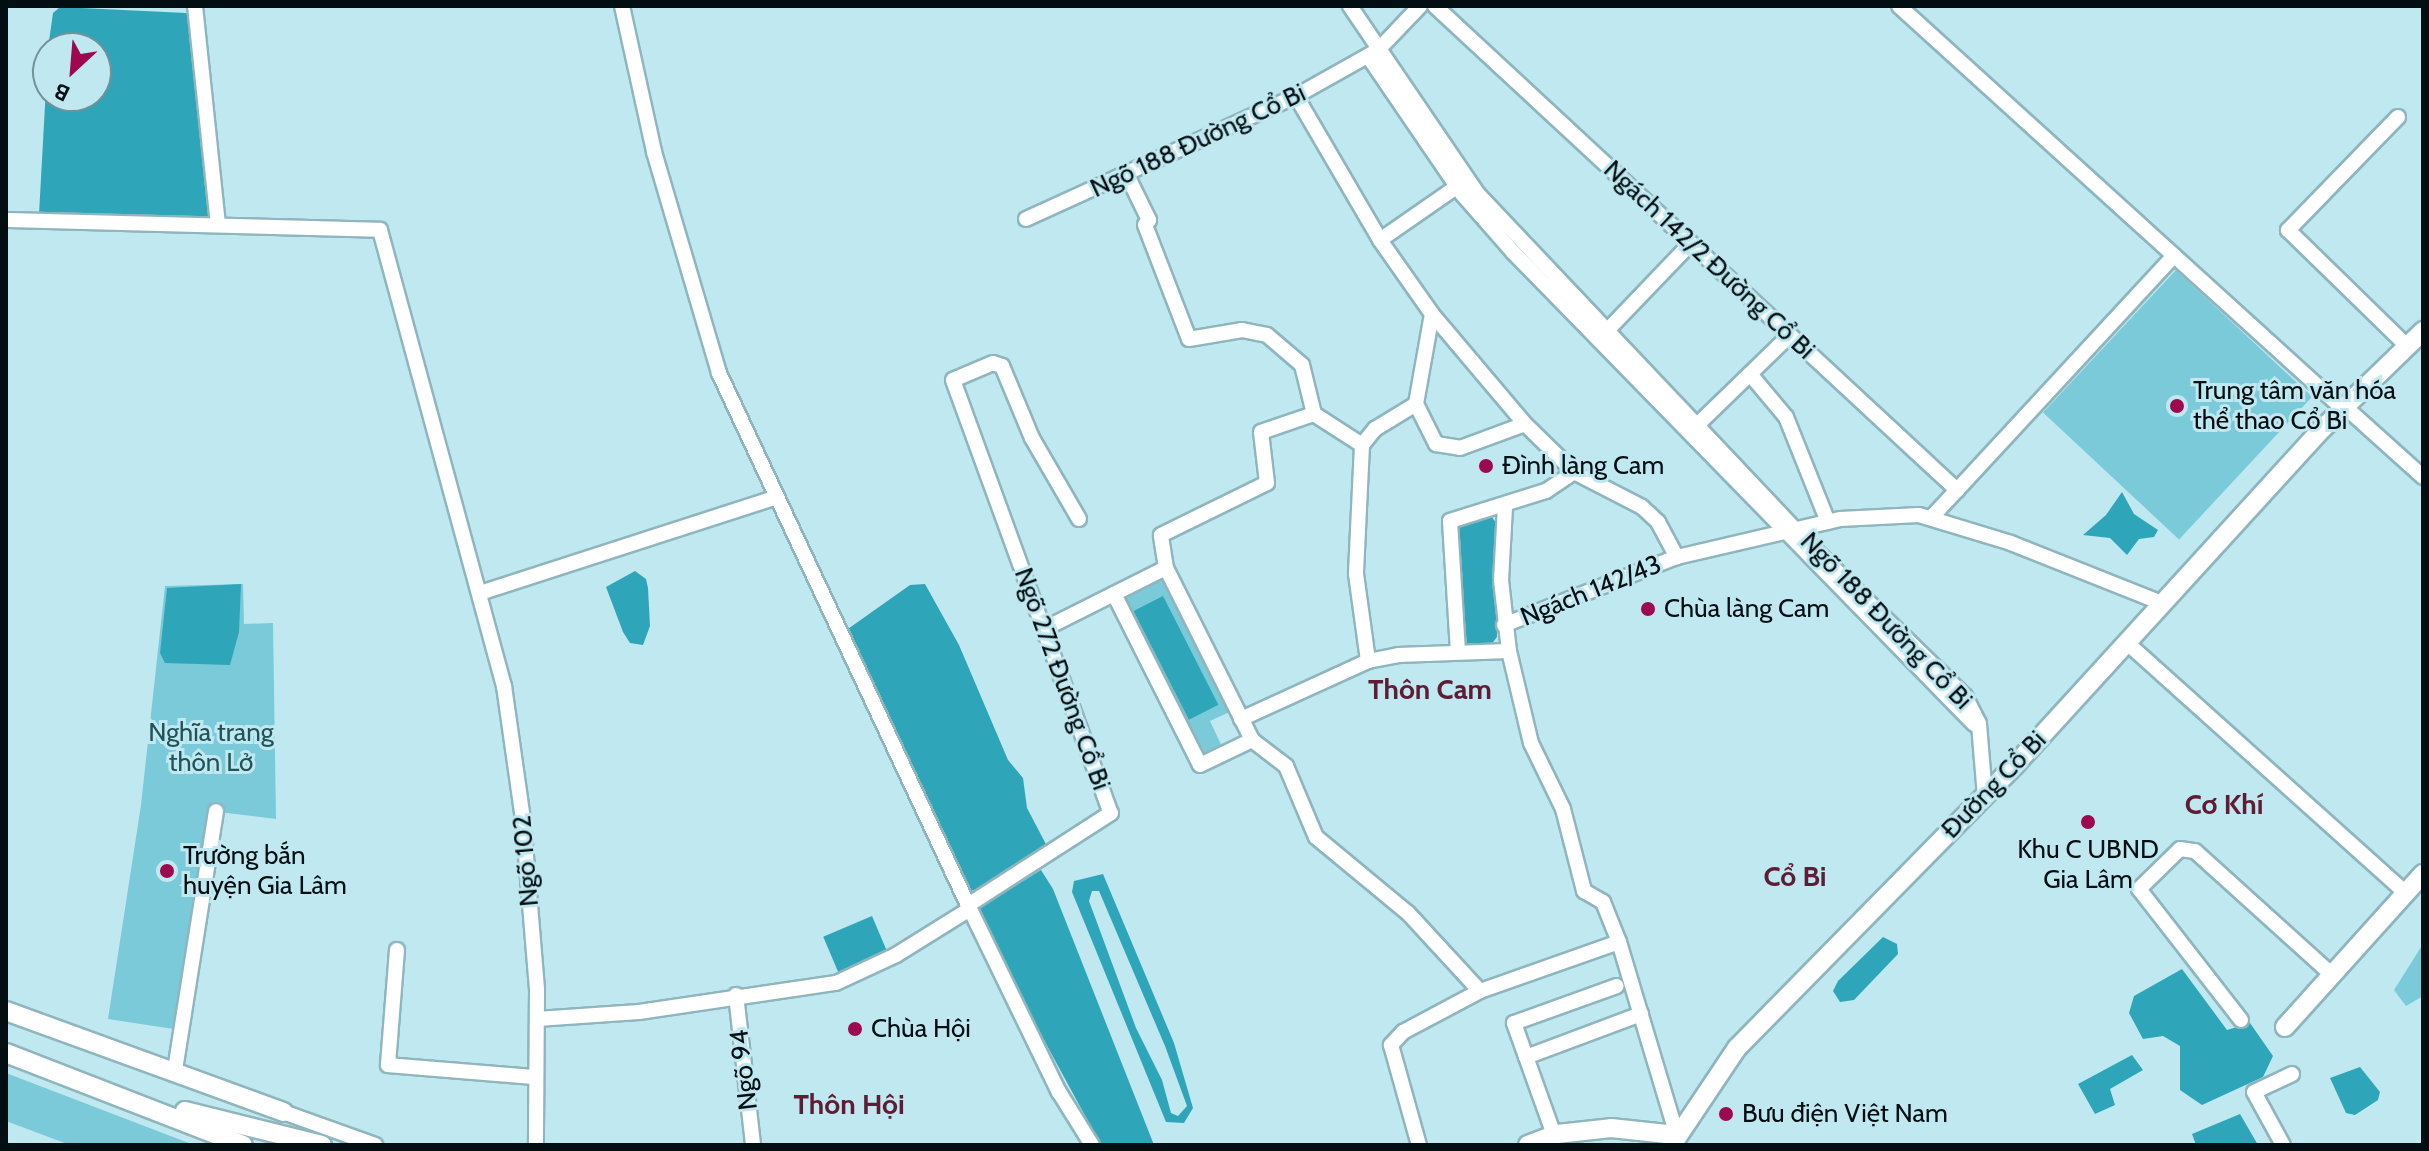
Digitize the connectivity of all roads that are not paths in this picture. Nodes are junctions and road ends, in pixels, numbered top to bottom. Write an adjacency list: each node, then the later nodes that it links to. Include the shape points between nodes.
1 (195, 6): 14 (street)
2 (622, 6): 33 (street, via 681,251 719,373)
3 (1350, 6): 7 (street)
4 (1420, 6): 7 (street)
5 (1435, 6): 16 (street, Ngách 142/2 Đường Cổ Bi)
6 (1899, 6): 17 (street)
7 (1373, 53): 8 (street, Ngõ 188 Đường Cổ Bi); 11 (street, Ngõ 188 Đường Cổ Bi)
8 (1296, 96): 10 (street, Ngõ 188 Đường Cổ Bi); 15 (street)
9 (2398, 117): 22 (street, via 2288,230)
10 (1128, 177): 12 (street, Ngõ 188 Đường Cổ Bi); 26 (street, via 1149,220 1145,225 1189,339 1242,330 1267,335 1302,365)
11 (1462, 184): 15 (street); 21 (street, Ngõ 188 Đường Cổ Bi)
12 (1026, 219)
13 (6, 220): 14 (street)
14 (218, 225): 41 (street, Ngõ 102, via 380,230)
15 (1380, 240): 18 (street)
16 (1691, 243): 20 (street, Ngách 142/2 Đường Cổ Bi); 21 (street)
17 (2174, 256): 25 (street); 32 (street)
18 (1432, 314): 24 (street); 27 (street)
19 (2423, 331): 22 (main road, Đường Cổ Bi)
20 (1790, 335): 23 (street); 32 (street, Ngách 142/2 Đường Cổ Bi)
21 (1602, 336): 28 (street, Ngõ 188 Đường Cổ Bi)
22 (2407, 346): 25 (main road, Đường Cổ Bi)
23 (1750, 374): 28 (street); 37 (street, via 1786,417)
24 (1416, 404): 27 (street, via 1436,444 1444,448 1460,448); 29 (street, via 1375,429)
25 (2343, 407): 31 (street); 43 (main road, Đường Cổ Bi)
26 (1314, 414): 29 (street); 40 (street, via 1261,432 1267,483 1161,535)
27 (1525, 424): 30 (street)
28 (1692, 430): 38 (street, Ngõ 188 Đường Cổ Bi)
29 (1362, 445): 49 (street, via 1356,574)
30 (1574, 472): 34 (street, via 1546,491); 39 (street, via 1642,507 1658,522)
31 (2423, 477)
32 (1957, 490): 35 (street)
33 (774, 498): 41 (street); 56 (street)
34 (1505, 507): 44 (street); 48 (street, via 1450,521)
35 (1932, 517): 37 (street, Ngách 142/43, via 1890,514); 43 (street, Ngách 142/43)
36 (1079, 519): 45 (street, Ngõ 272 Đường Cổ Bi, via 996,363 953,380)
37 (1828, 522): 38 (street, Ngách 142/43)
38 (1789, 530): 39 (street, Ngách 142/43); 52 (street, Ngõ 188 Đường Cổ Bi, via 1962,693 1976,713)
39 (1677, 557): 44 (street, Ngách 142/43)
40 (1166, 568): 42 (street); 50 (street)
41 (479, 587): 65 (street, Ngõ 102, via 504,686 516,766)
42 (1114, 594): 45 (street); 51 (street, via 1200,765)
43 (2162, 603): 46 (main road, Đường Cổ Bi)
44 (1504, 625): 47 (street)
45 (1044, 629): 56 (street, Ngõ 272 Đường Cổ Bi, via 1111,813)
46 (2126, 642): 52 (main road, Đường Cổ Bi); 55 (street)
47 (1509, 651): 48 (street); 57 (street, via 1531,743 1563,809 1584,891 1603,902)
48 (1458, 652): 49 (street)
49 (1368, 661): 50 (street)
50 (1241, 719): 51 (street)
51 (1252, 740): 61 (street, via 1286,766 1325,848 1408,913)
52 (1985, 797): 76 (main road, Đường Cổ Bi, via 1728,1057)
53 (216, 811): 70 (street)
54 (2423, 874): 55 (main road)
55 (2406, 893): 59 (main road)
56 (969, 907): 62 (street, via 896,955 836,983); 82 (street, via 1059,1092)
57 (1619, 942): 61 (street); 64 (street)
58 (397, 950): 72 (street, via 388,1065)
59 (2332, 975): 66 (street, via 2195,851 2180,849 2139,889); 67 (main road)
60 (1617, 986): 69 (street, via 1514,1023)
61 (1480, 991): 83 (street, via 1403,1032 1391,1045)
62 (736, 995): 65 (street, via 639,1012); 81 (street, Ngõ 94)
63 (6, 1011): 70 (main road)
64 (1641, 1014): 69 (street); 76 (street)
65 (537, 1019): 72 (street, Ngõ 102)
66 (2241, 1020)
67 (2285, 1027)
68 (6, 1053): 73 (main road)
69 (1526, 1057): 75 (street)
70 (175, 1070): 74 (main road)
71 (2292, 1074): 85 (street, via 2254,1092)
72 (533, 1077): 80 (street, Ngõ 102)
73 (127, 1097): 77 (main road); 78 (main road)
74 (283, 1112): 79 (street)
75 (1554, 1135): 76 (main road, via 1624,1128); 84 (main road)
76 (1674, 1140)
77 (243, 1145)
78 (322, 1145)
79 (375, 1145)
80 (536, 1145)
81 (753, 1145)
82 (1092, 1145)
83 (1419, 1145)
84 (1528, 1145)
85 (2283, 1145)

